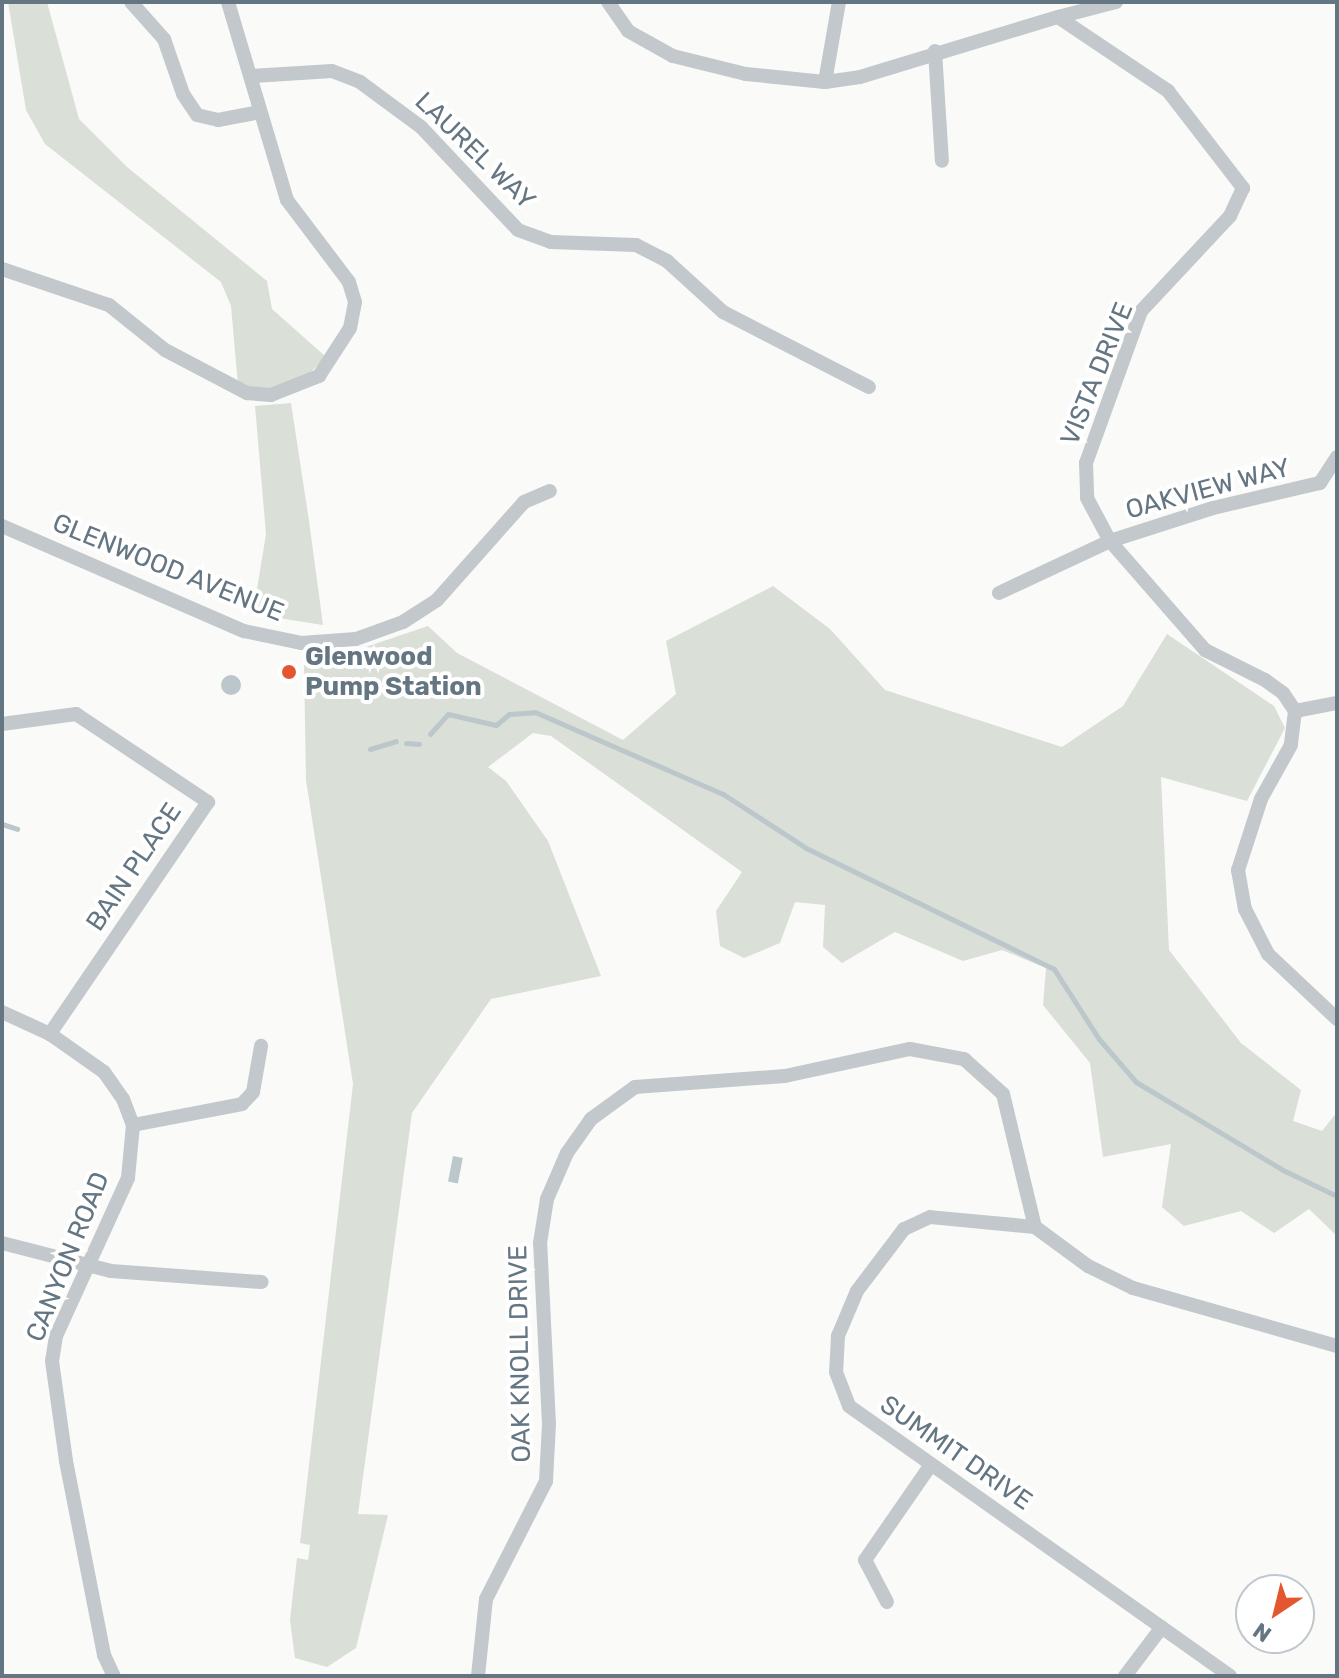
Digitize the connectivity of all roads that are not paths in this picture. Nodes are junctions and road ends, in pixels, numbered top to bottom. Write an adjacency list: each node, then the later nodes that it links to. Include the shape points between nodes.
1 (131, 2): 10 (street, via 164,39 183,94 197,115 218,120)
2 (228, 2): 8 (street)
3 (608, 2): 9 (street, via 628,31 673,56 746,74)
4 (839, 2): 9 (street)
5 (1116, 2): 6 (street)
6 (1058, 17): 7 (street); 19 (street, VISTA DRIVE, via 1168,91 1243,188 1230,216 1141,311 1086,463 1087,498)
7 (935, 51): 9 (street, via 860,77); 11 (street)
8 (252, 76): 10 (street); 13 (street, LAUREL WAY, via 332,71 360,82 421,127 518,230 551,242 636,245 667,261 723,312)
9 (825, 82)
10 (260, 112): 12 (street, via 287,200 349,282 355,302 350,328 319,376 271,395 247,393 165,350 109,305)
11 (942, 161)
12 (2, 269)
13 (869, 387)
14 (1337, 457): 16 (street, OAKVIEW WAY)
15 (1337, 481): 16 (street, OAKVIEW WAY)
16 (1320, 483): 19 (street, OAKVIEW WAY, via 1213,508)
17 (550, 491): 18 (street, GLENWOOD AVENUE, via 524,502 437,600 403,622 356,639 315,643 244,631)
18 (2, 526)
19 (1110, 541): 20 (street, OAKVIEW WAY); 22 (street, VISTA DRIVE, via 1205,650 1265,680)
20 (999, 593)
21 (1337, 703): 22 (street)
22 (1295, 711): 25 (street, via 1291,745 1261,799 1238,870 1245,909 1268,954)
23 (2, 724): 26 (street, BAIN PLACE, via 76,714 208,802)
24 (2, 1012): 26 (street)
25 (1337, 1019)
26 (50, 1034): 28 (street, via 104,1072)
27 (261, 1046): 28 (street, via 253,1092 242,1104)
28 (133, 1125): 31 (street, CANYON ROAD, via 128,1178)
29 (1035, 1227): 33 (street, via 1088,1266 1133,1288); 34 (street, SUMMIT DRIVE, via 930,1217 904,1229 857,1291 838,1336 836,1372 849,1406); 37 (street, OAK KNOLL DRIVE, via 1003,1094 987,1076 941,1051 910,1049 752,1081 658,1082 635,1087 605,1105 567,1153 547,1199 540,1243 549,1424 546,1481 486,1599 479,1630)
30 (2, 1243): 31 (street)
31 (89, 1265): 32 (street); 38 (street, CANYON ROAD, via 56,1336 53,1387 104,1655)
32 (262, 1282)
33 (1337, 1346)
34 (930, 1466): 35 (street, via 865,1560); 36 (street, SUMMIT DRIVE)
35 (887, 1602)
36 (1162, 1627): 39 (street); 40 (street, SUMMIT DRIVE)
37 (482, 1674)
38 (114, 1676)
39 (1125, 1676)
40 (1230, 1676)

